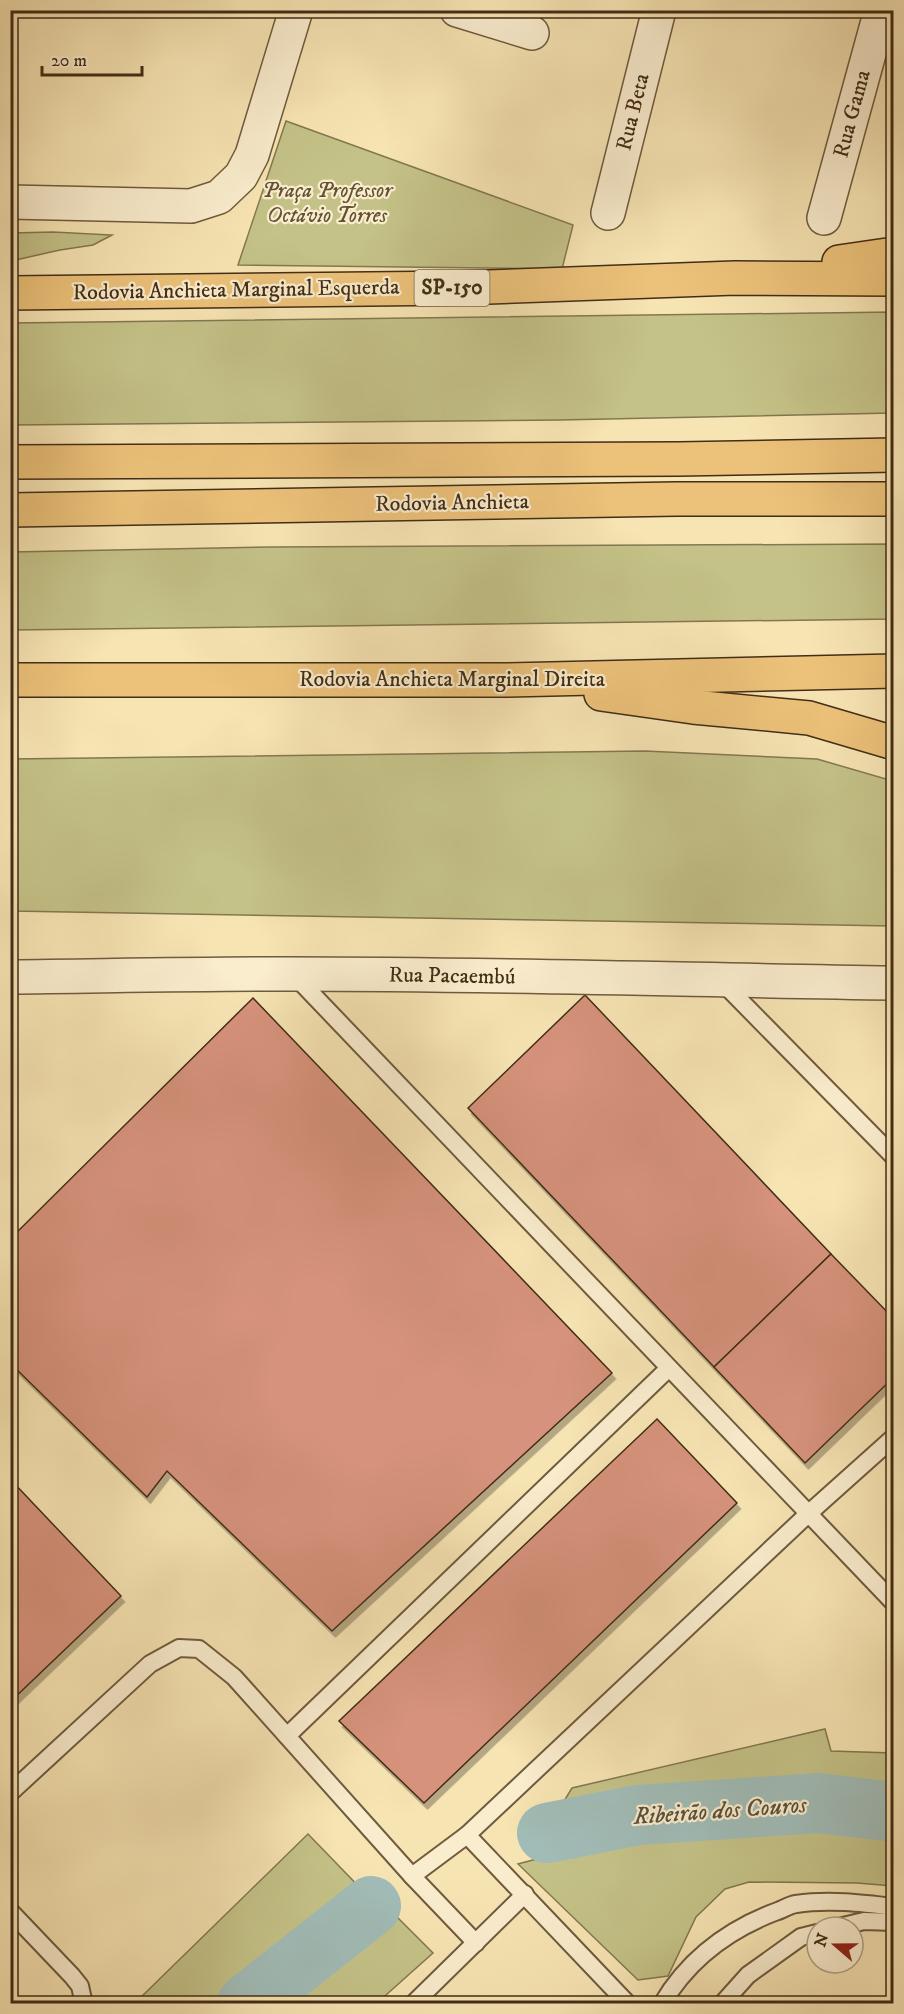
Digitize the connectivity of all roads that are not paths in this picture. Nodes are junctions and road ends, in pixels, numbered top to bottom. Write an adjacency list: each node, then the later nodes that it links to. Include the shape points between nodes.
1 (296, 10): 6 (street, via 252,155 240,176 219,197 191,206)
2 (457, 10): 5 (street)
3 (659, 10): 7 (street, Rua Beta)
4 (881, 10): 8 (street, Rua Gama)
5 (532, 33)
6 (10, 202)
7 (608, 213)
8 (824, 218)
9 (894, 254): 10 (highway)
10 (735, 278): 11 (highway, Rodovia Anchieta Marginal Esquerda / SP-150); 12 (highway, Rodovia Anchieta Marginal Esquerda / SP-150, via 461,288)
11 (894, 279)
12 (10, 293)
13 (894, 439): 15 (highway)
14 (894, 455): 15 (highway, Rodovia Anchieta)
15 (679, 459): 16 (highway, Rodovia Anchieta)
16 (10, 462)
17 (894, 499): 18 (highway, Rodovia Anchieta)
18 (10, 510)
19 (894, 671): 21 (highway, Rodovia Anchieta Marginal Direita)
20 (10, 680): 21 (highway, Rodovia Anchieta Marginal Direita)
21 (507, 680): 22 (highway, via 809,718)
22 (894, 743)
23 (292, 974): 24 (street, Rua Pacaembú); 25 (street, Rua Pacaembú); 28 (lane)
24 (10, 977)
25 (720, 980): 26 (street, Rua Pacaembú); 27 (lane)
26 (894, 983)
27 (894, 1157)
28 (669, 1368): 30 (lane); 32 (lane)
29 (894, 1437): 30 (lane)
30 (808, 1514): 31 (lane); 34 (lane)
31 (894, 1603)
32 (287, 1736): 33 (lane, via 234,1677 199,1649 179,1648 150,1664); 35 (lane)
33 (10, 1793)
34 (467, 1835): 35 (lane); 36 (lane)
35 (412, 1876): 42 (lane)
36 (525, 1894): 42 (lane); 45 (lane)
37 (894, 1907): 46 (lane, via 857,1902 795,1904 746,1923 707,1949)
38 (10, 1911): 43 (lane, via 80,1986)
39 (865, 1920): 40 (lane)
40 (894, 1922)
41 (805, 1936): 47 (lane, via 748,1975)
42 (476, 1943): 44 (lane)
43 (84, 2004)
44 (413, 2004)
45 (628, 2004)
46 (662, 2004)
47 (722, 2004)

